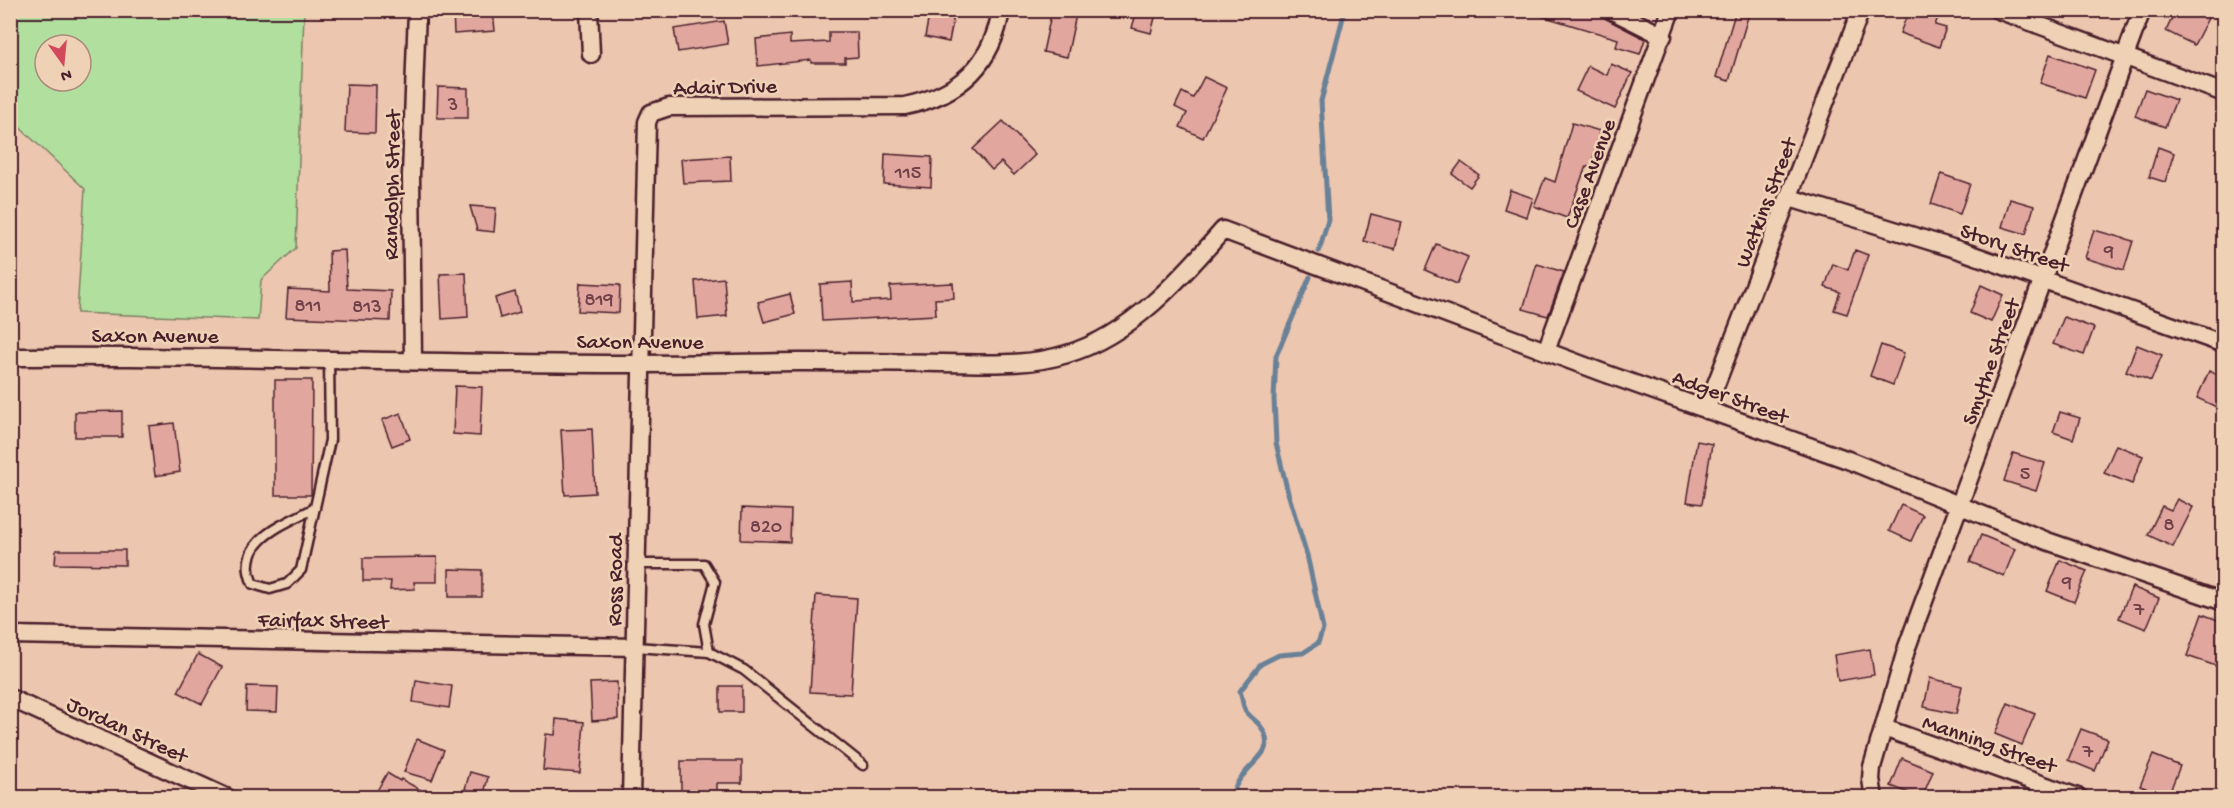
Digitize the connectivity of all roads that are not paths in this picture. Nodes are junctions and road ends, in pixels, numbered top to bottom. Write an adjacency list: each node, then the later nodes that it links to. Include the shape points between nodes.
1 (417, 10): 20 (street, Randolph Street, via 411,175)
2 (589, 10): 10 (street)
3 (1001, 10): 21 (street, Adair Drive, via 991,47 970,75 951,91 929,101 905,106 669,107 651,113 647,122)
4 (1611, 10): 9 (street)
5 (1671, 10): 9 (street, Case Avenue)
6 (1861, 10): 13 (street, Watkins Street)
7 (1998, 10): 11 (street)
8 (2142, 10): 11 (street, Smythe Street)
9 (1663, 36): 17 (street, Case Avenue)
10 (591, 54)
11 (2125, 56): 12 (street); 15 (street, Smythe Street)
12 (2223, 93)
13 (1790, 198): 15 (street, Story Street); 22 (street, Watkins Street)
14 (1223, 230): 17 (street, Adger Street); 21 (street, Saxon Avenue, via 1196,261 1125,325 1098,342 1038,361)
15 (2043, 279): 16 (street, Story Street); 23 (street, Smythe Street)
16 (2223, 344)
17 (1546, 351): 22 (street, Adger Street)
18 (10, 357): 19 (street, Saxon Avenue)
19 (329, 359): 20 (street, Saxon Avenue); 24 (lane, via 330,440)
20 (413, 361): 21 (street, Saxon Avenue)
21 (640, 363): 25 (street, Ross Road)
22 (1706, 410): 23 (street, Adger Street, via 1848,460)
23 (1960, 506): 26 (street, Adger Street, via 2047,541); 31 (street, Smythe Street, via 1907,648)
24 (315, 508): 24 (lane, via 302,570 287,584 270,589 253,584 247,561 255,544)
25 (636, 564): 28 (street, Ross Road); 29 (lane, via 704,564 715,582 704,624)
26 (2223, 602)
27 (10, 635): 28 (street, Fairfax Street)
28 (635, 647): 29 (lane); 34 (street, Ross Road)
29 (709, 652): 32 (lane, via 744,670)
30 (10, 698): 33 (street, Jordan Street)
31 (1884, 728): 35 (street, Smythe Street, via 1872,767); 36 (street, Manning Street)
32 (863, 765)
33 (228, 798)
34 (631, 798)
35 (1874, 798)
36 (2080, 798)

